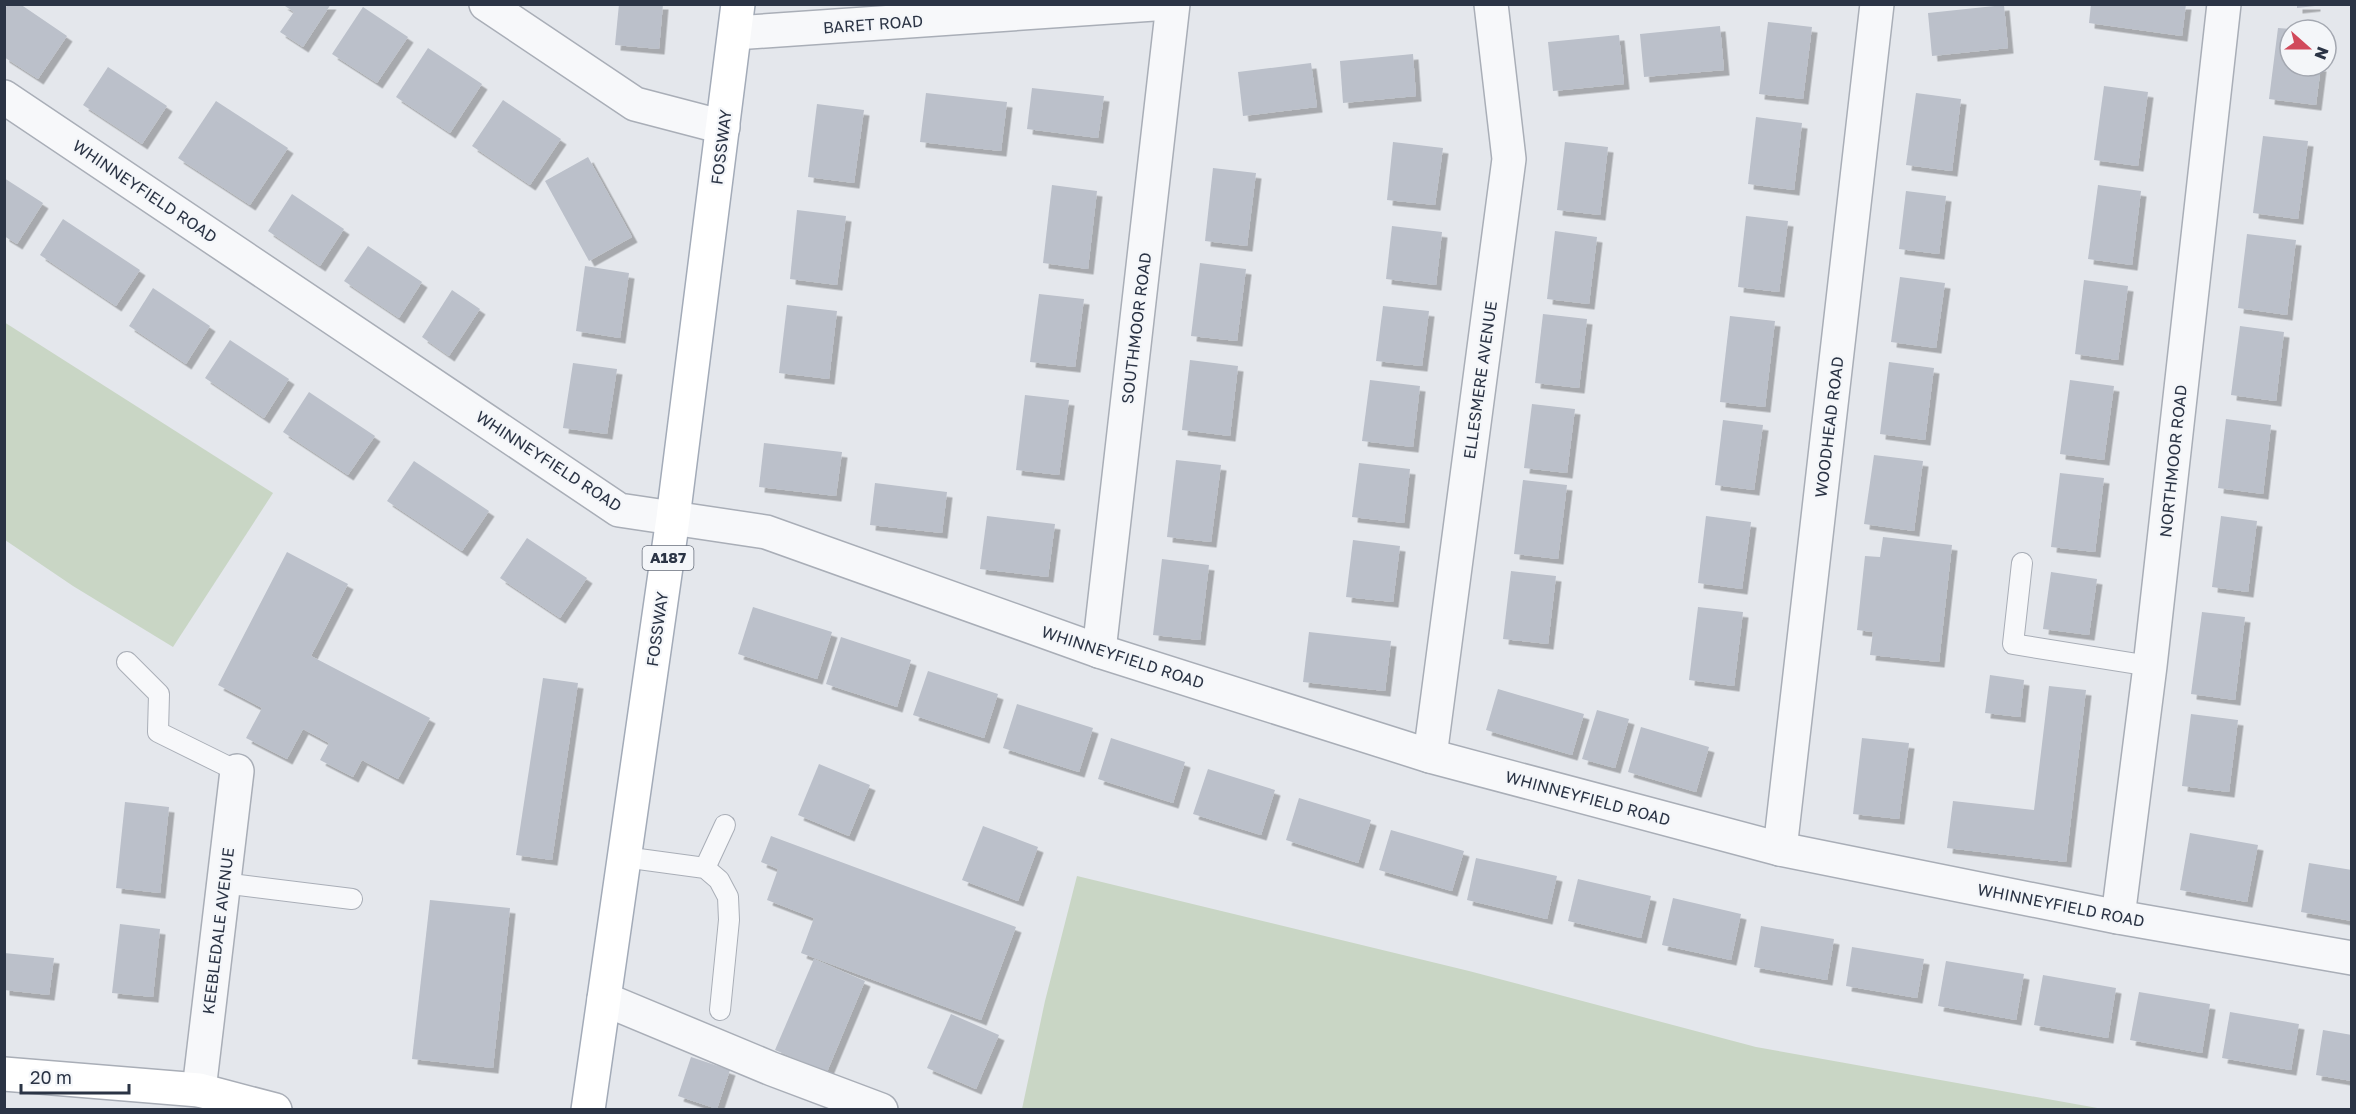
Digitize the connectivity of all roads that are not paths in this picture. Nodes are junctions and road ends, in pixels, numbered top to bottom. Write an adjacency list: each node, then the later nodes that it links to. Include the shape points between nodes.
1 (486, 4): 9 (street, via 635,104)
2 (1154, 4): 7 (street, BARET ROAD)
3 (1173, 4): 12 (street, SOUTHMOOR ROAD)
4 (1491, 4): 15 (street, ELLESMERE AVENUE, via 1509,159)
5 (1877, 4): 18 (street, WOODHEAD ROAD)
6 (2224, 4): 14 (street, NORTHMOOR ROAD)
7 (737, 19): 9 (main road, FOSSWAY / A187)
8 (4, 97): 10 (street, WHINNEYFIELD ROAD, via 619,510)
9 (723, 127): 10 (main road, FOSSWAY / A187)
10 (673, 518): 12 (street, WHINNEYFIELD ROAD, via 766,532); 19 (main road, FOSSWAY / A187)
11 (2022, 563): 14 (lane, via 2013,644)
12 (1099, 651): 15 (street, WHINNEYFIELD ROAD)
13 (127, 662): 16 (lane, via 159,694 159,732)
14 (2150, 666): 23 (street, NORTHMOOR ROAD)
15 (1430, 756): 18 (street, WHINNEYFIELD ROAD)
16 (237, 771): 21 (street, KEEBLEDALE AVENUE)
17 (725, 825): 20 (lane)
18 (1780, 849): 23 (street, WHINNEYFIELD ROAD)
19 (624, 857): 20 (lane); 25 (main road, FOSSWAY / A187)
20 (705, 868): 26 (lane, via 719,880 728,897)
21 (224, 883): 22 (lane); 28 (street, KEEBLEDALE AVENUE)
22 (352, 899)
23 (2118, 917): 24 (street, WHINNEYFIELD ROAD)
24 (2352, 958)
25 (604, 999): 30 (main road, FOSSWAY / A187); 31 (street)
26 (720, 1010)
27 (4, 1074): 28 (main road)
28 (199, 1090): 29 (main road)
29 (275, 1110)
30 (588, 1110)
31 (881, 1110)

